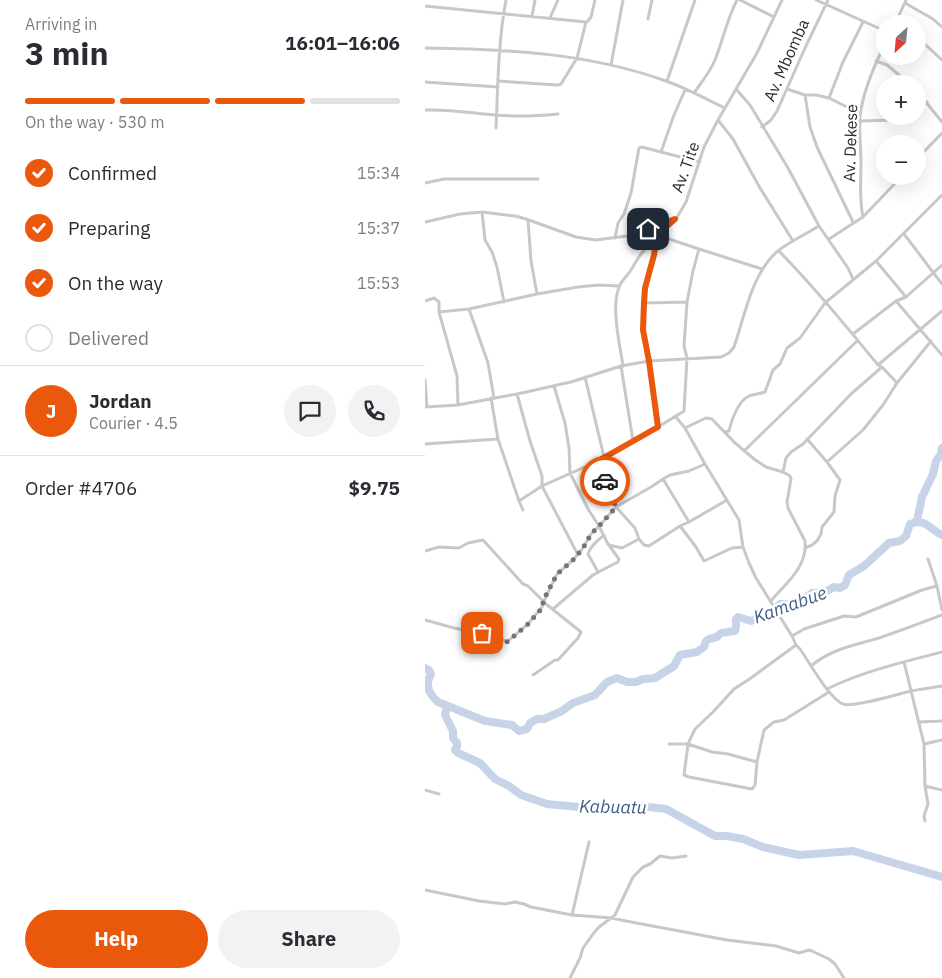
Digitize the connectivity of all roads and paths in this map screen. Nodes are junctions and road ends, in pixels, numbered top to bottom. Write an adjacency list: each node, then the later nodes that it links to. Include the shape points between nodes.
1 (506, 0): 15 (street)
2 (535, 0): 17 (street)
3 (558, 0): 19 (street)
4 (595, 0): 21 (street, via 590,20)
5 (623, 0): 31 (street)
6 (652, 0): 20 (street)
7 (695, 0): 35 (street)
8 (738, 0): 18 (street); 41 (street, via 730,13 715,60)
9 (782, 0): 18 (street, Av. Tite)
10 (816, 0): 13 (street)
11 (828, 0): 13 (street, Av. Mbomba)
12 (905, 2): 16 (street); 24 (street)
13 (825, 5): 22 (street); 39 (street, Av. Mbomba)
14 (425, 6): 15 (street)
15 (503, 14): 17 (street); 27 (street)
16 (900, 15)
17 (532, 16): 19 (street)
18 (774, 17): 38 (street, Av. Tite)
19 (550, 18): 21 (street)
20 (648, 19)
21 (586, 22): 28 (street)
22 (863, 22): 23 (street); 43 (street)
23 (876, 28)
24 (942, 28)
25 (926, 45): 29 (street)
26 (425, 48): 27 (street)
27 (499, 50): 28 (street); 34 (street)
28 (577, 58): 31 (street); 34 (street, via 559,85)
29 (942, 60)
30 (876, 61): 49 (street, Av. Dekese)
31 (611, 65): 35 (street)
32 (887, 65): 33 (street)
33 (899, 75)
34 (498, 81): 37 (street)
35 (667, 81): 40 (street)
36 (425, 82): 37 (street)
37 (498, 87): 48 (street)
38 (736, 89): 45 (street, Av. Tite); 54 (street)
39 (787, 89): 42 (street); 54 (street, Av. Mbomba, via 777,111)
40 (685, 90): 41 (street); 58 (street)
41 (694, 93): 45 (street)
42 (805, 95): 43 (street); 69 (street, via 817,147)
43 (829, 98): 49 (street)
44 (927, 102): 53 (street)
45 (725, 108): 50 (street, Av. Tite)
46 (425, 110): 48 (street)
47 (558, 114): 48 (street)
48 (496, 115): 55 (street)
49 (860, 117): 52 (street, Av. Dekese)
50 (718, 120): 59 (street, Av. Tite); 76 (street, via 733,139)
51 (876, 120): 52 (street)
52 (860, 121): 65 (street, Av. Dekese, via 860,202)
53 (942, 122)
54 (763, 126): 70 (street)
55 (496, 128)
56 (942, 133): 57 (street)
57 (926, 150)
58 (661, 152): 59 (street); 73 (street, via 639,148 631,193)
59 (700, 162): 66 (street, Av. Tite, via 686,202)
60 (538, 179): 61 (street, via 444,179)
61 (425, 183)
62 (893, 185): 65 (street)
63 (942, 195): 71 (street)
64 (482, 212): 67 (street); 68 (street); 90 (street, via 485,240 497,267)
65 (863, 217): 69 (street)
66 (675, 219): 72 (street, Av. Tite); 73 (street)
67 (528, 220): 73 (street, via 576,237); 86 (street)
68 (425, 222)
69 (853, 222): 74 (street)
70 (819, 226): 74 (street); 76 (street)
71 (904, 234): 79 (street); 82 (street)
72 (657, 235): 75 (street); 77 (street)
73 (615, 238)
74 (829, 239): 83 (street)
75 (657, 242): 85 (street, via 640,254); 92 (street)
76 (793, 242): 78 (street)
77 (699, 249): 81 (street); 91 (street)
78 (779, 251): 81 (street); 93 (street)
79 (877, 260): 83 (street); 87 (street)
80 (942, 265): 82 (street)
81 (763, 269): 102 (street, via 729,353 721,357)
82 (933, 273): 84 (street); 87 (street)
83 (853, 280): 93 (street)
84 (942, 284)
85 (619, 286): 86 (street, via 578,287); 105 (street, via 615,314)
86 (537, 294): 90 (street)
87 (906, 297): 89 (street)
88 (425, 301): 96 (street, via 437,299)
89 (896, 301): 97 (street); 98 (street)
90 (504, 302): 94 (street)
91 (687, 302): 92 (street); 102 (street, via 684,346)
92 (644, 303): 103 (street, via 643,330)
93 (825, 303): 98 (street); 118 (street, via 800,338 787,348 780,364 773,370 765,392 745,399 734,414 729,431)
94 (469, 310): 96 (street); 112 (street, via 488,363)
95 (942, 311): 97 (street)
96 (439, 312): 113 (street, via 457,376)
97 (920, 330): 100 (street); 104 (street)
98 (853, 334): 99 (street)
99 (858, 340): 104 (street); 123 (street)
100 (931, 341): 101 (street); 109 (street)
101 (942, 355)
102 (687, 358): 103 (street); 115 (street, via 684,410)
103 (649, 361): 105 (street); 116 (street)
104 (877, 365): 106 (street)
105 (622, 366): 107 (street); 121 (street)
106 (882, 367): 109 (street); 120 (street)
107 (585, 377): 110 (street); 124 (street)
108 (425, 380): 114 (street)
109 (897, 383): 126 (street, via 863,430)
110 (554, 386): 111 (street); 129 (street, via 565,423)
111 (517, 394): 112 (street); 131 (street, via 542,476)
112 (492, 398): 113 (street); 119 (street)
113 (458, 405): 114 (street)
114 (426, 407)
115 (675, 416): 116 (street); 117 (street)
116 (658, 427): 121 (street)
117 (685, 428): 118 (street, via 709,418); 127 (street)
118 (725, 432): 123 (street)
119 (498, 439): 122 (street); 133 (street)
120 (807, 439): 126 (street); 128 (street, via 786,458)
121 (633, 440): 124 (street)
122 (425, 444)
123 (744, 451): 128 (street, via 766,467)
124 (604, 457): 125 (street)
125 (598, 461): 129 (street); 134 (street)
126 (827, 462): 143 (street, via 840,480 834,512 822,527 817,541)
127 (705, 464): 130 (street); 132 (street)
128 (783, 472): 143 (street, via 790,476 788,508)
129 (571, 473): 131 (street); 137 (street)
130 (663, 479): 134 (street); 136 (street)
131 (542, 486): 133 (street); 145 (street)
132 (727, 500): 136 (street); 142 (street, via 739,520)
133 (519, 501): 135 (street)
134 (616, 507): 137 (street); 140 (street, via 635,528)
135 (523, 510)
136 (689, 522): 138 (street)
137 (599, 526): 139 (street); 145 (street)
138 (680, 526): 140 (street, via 649,546); 142 (street, via 704,561 731,548)
139 (603, 535): 141 (street); 147 (street, via 588,551)
140 (639, 539): 141 (street, via 622,548)
141 (608, 544): 147 (street, via 619,560)
142 (743, 547): 150 (street, via 756,578)
143 (805, 548): 150 (street, via 799,568)
144 (425, 551): 151 (street, via 439,547 459,548 483,540)
145 (578, 555): 151 (street, via 557,574)
146 (928, 558): 149 (street)
147 (598, 572): 152 (street)
148 (942, 581): 149 (street)
149 (936, 585): 153 (street); 156 (street, via 856,618 844,616)
150 (771, 600): 156 (street)
151 (543, 601): 152 (street); 155 (street, via 543,607 507,642 495,636)
152 (553, 609): 161 (street, via 581,632 558,660)
153 (942, 610)
154 (942, 615): 160 (street, via 845,647 821,657)
155 (425, 620)
156 (792, 636): 157 (street)
157 (796, 645): 160 (street); 169 (street, via 734,688 695,729)
158 (942, 652): 159 (street)
159 (904, 662): 163 (street, via 847,679); 164 (street)
160 (811, 666): 163 (street)
161 (533, 675)
162 (942, 686): 164 (street)
163 (828, 690): 164 (street, via 846,705); 171 (street, via 764,730)
164 (911, 691): 166 (street)
165 (942, 720): 166 (street)
166 (919, 722): 170 (street)
167 (942, 740): 170 (street)
168 (669, 744): 169 (street)
169 (688, 744): 171 (street); 171 (street, via 686,777 752,789)
170 (923, 744): 172 (street)
171 (757, 762)
172 (925, 786): 174 (street); 176 (street, via 928,804)
173 (425, 790): 175 (street)
174 (942, 790)
175 (439, 794)
176 (925, 820)
177 (589, 842): 180 (street)
178 (686, 856): 181 (street, via 660,856 637,873)
179 (425, 890): 180 (street, via 479,901 515,902)
180 (572, 915): 181 (street)
181 (612, 918): 182 (street, via 599,926 583,948); 183 (street, via 776,946 799,953 817,952 835,964)
182 (570, 978)
183 (844, 978)

